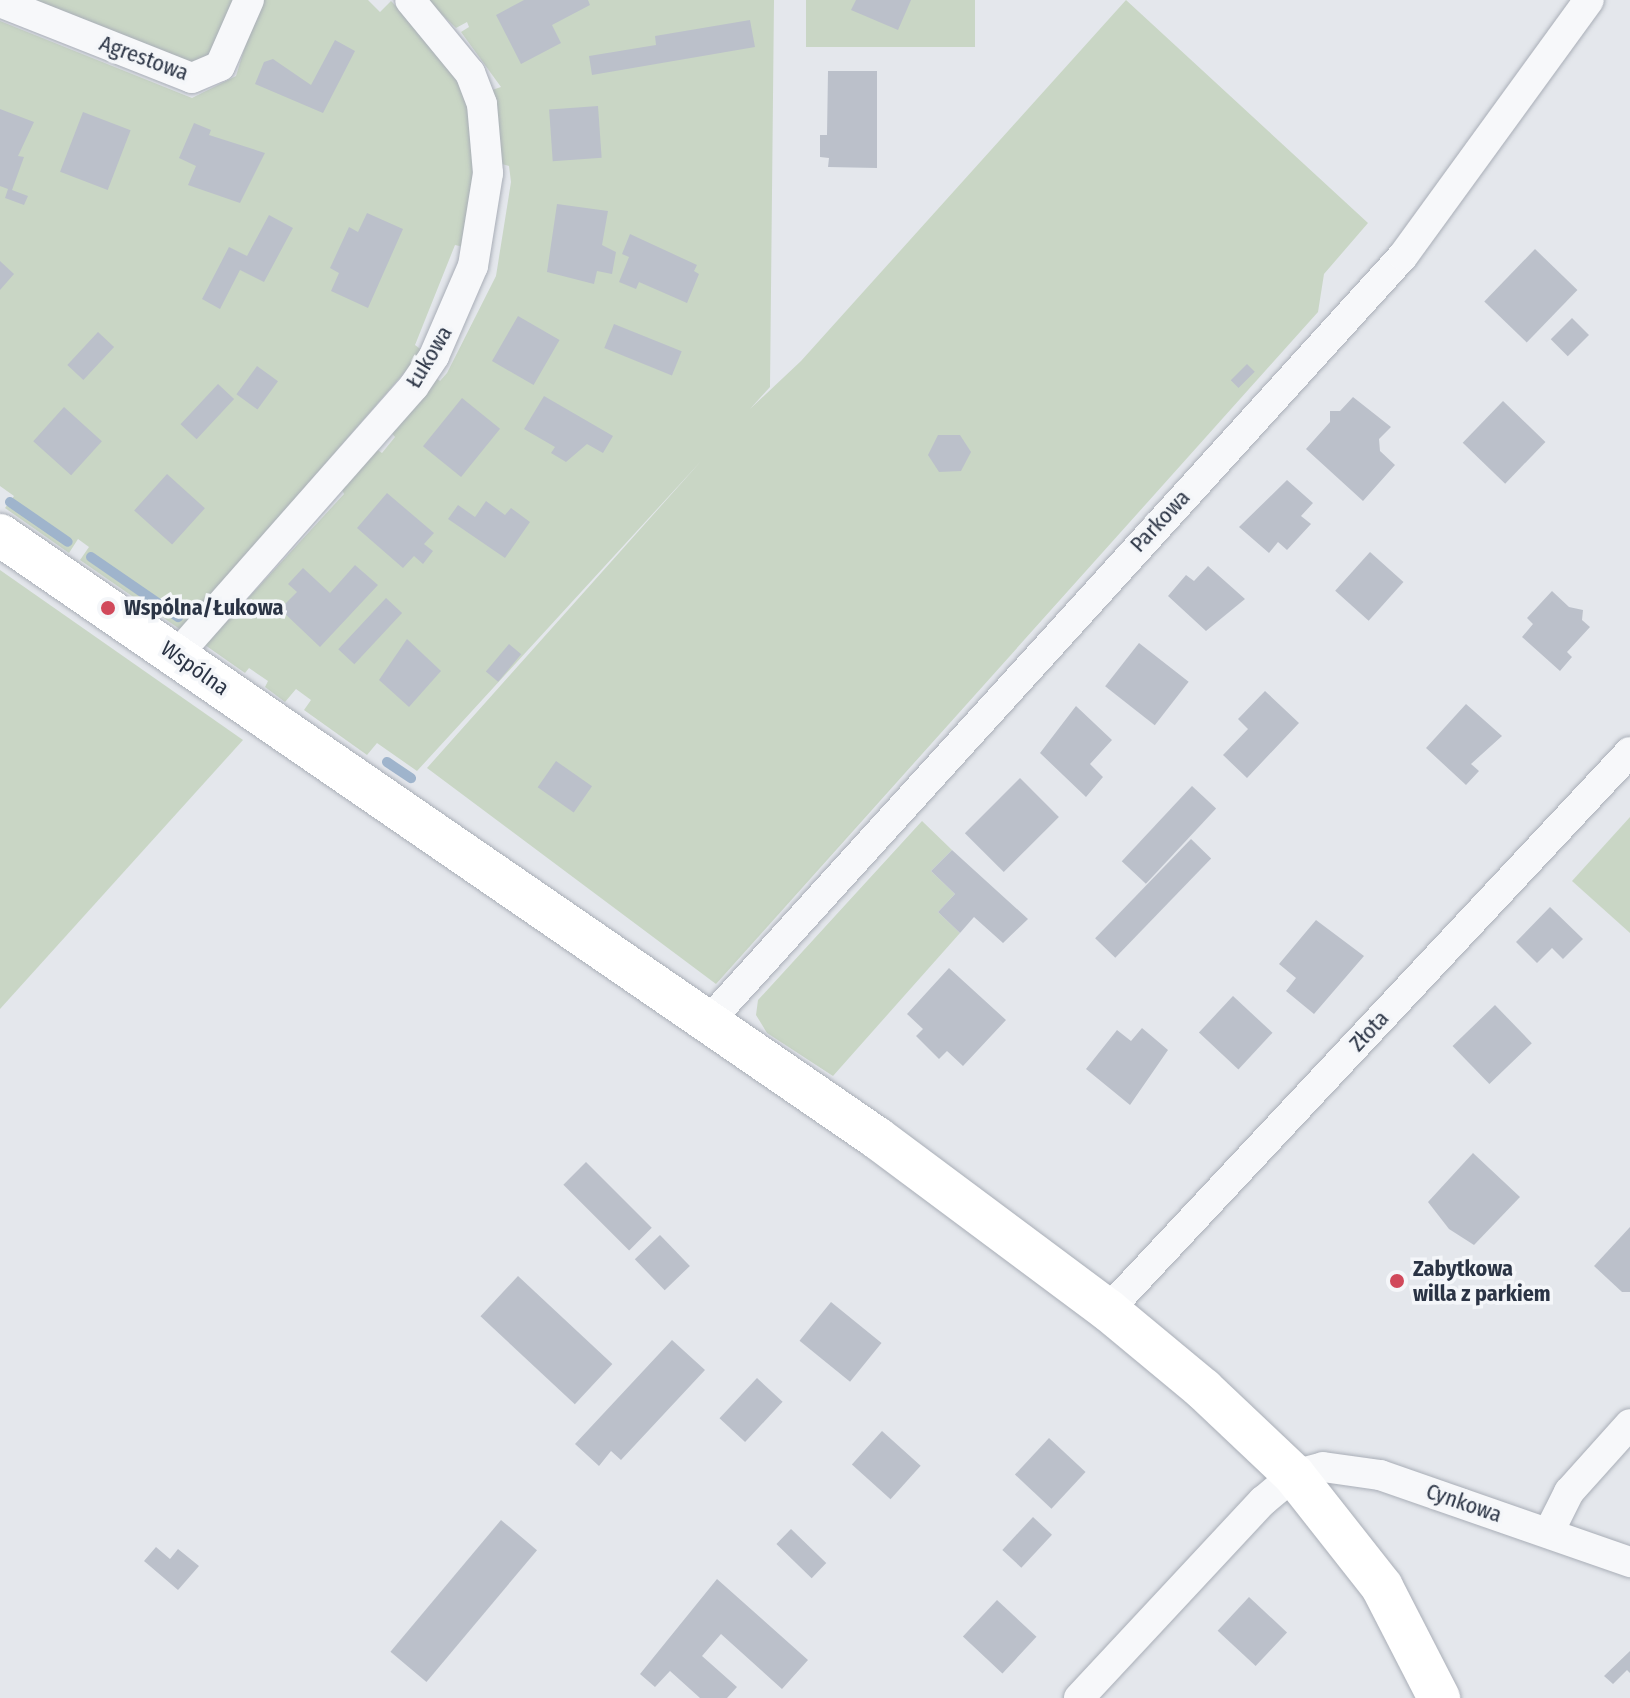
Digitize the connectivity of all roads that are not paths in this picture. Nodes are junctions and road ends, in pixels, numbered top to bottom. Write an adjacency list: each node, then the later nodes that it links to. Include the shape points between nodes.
1 (249, 0): 4 (street, Agrestowa, via 220,66 192,78)
2 (410, 0): 6 (street, Łukowa, via 470,73 482,104 488,173 473,266 445,333 414,386)
3 (1589, 0): 8 (street, Parkowa, via 1403,256)
4 (0, 2)
5 (0, 535): 6 (street, Wspólna)
6 (176, 656): 8 (street, Wspólna)
7 (1630, 752): 9 (street, Złota)
8 (707, 1023): 9 (street, Wspólna, via 877,1138)
9 (1108, 1310): 11 (street, Wspólna)
10 (1630, 1424): 12 (street, via 1569,1492)
11 (1294, 1475): 12 (street, Cynkowa, via 1323,1467 1380,1475); 14 (street, via 1263,1501); 15 (street, Wspólna, via 1382,1587)
12 (1549, 1532): 13 (street, Cynkowa)
13 (1630, 1562)
14 (1079, 1698)
15 (1439, 1698)

